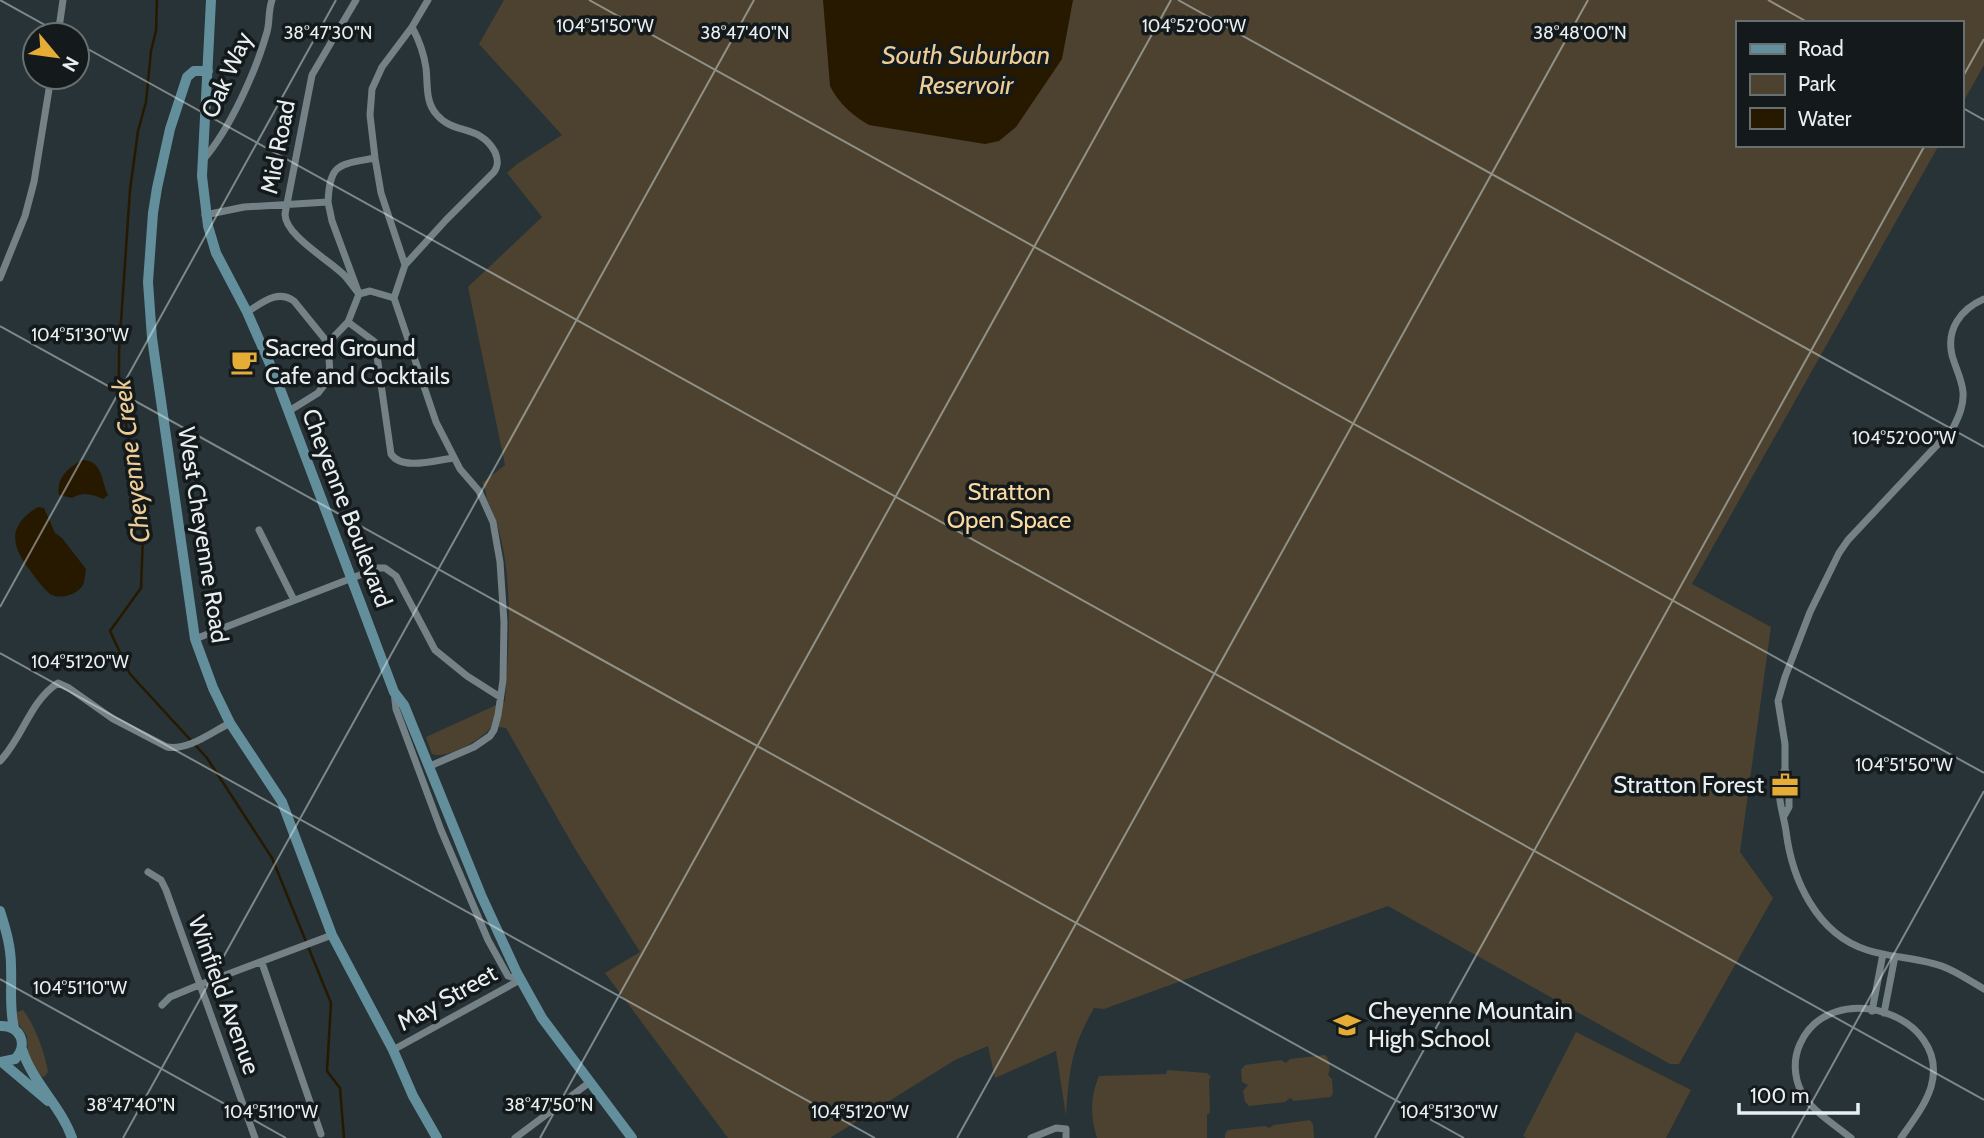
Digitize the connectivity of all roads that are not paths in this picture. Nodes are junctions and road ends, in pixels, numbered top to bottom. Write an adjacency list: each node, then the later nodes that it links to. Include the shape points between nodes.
1 (63, 0): 6 (street)
2 (211, 0): 8 (street, Cheyenne Boulevard)
3 (272, 0): 11 (street, Oak Way, via 256,64 223,132)
4 (356, 0): 12 (street, Mid Road, via 312,75)
5 (428, 0): 7 (street)
6 (60, 21)
7 (412, 27): 10 (street, via 382,66 372,89); 15 (street, via 432,108 440,119 484,137 496,154 497,168)
8 (208, 71): 11 (street, Cheyenne Boulevard); 28 (street, West Cheyenne Road, via 194,71 187,77 173,119 153,213 148,282)
9 (49, 91): 16 (street, via 34,182)
10 (375, 158): 13 (street, via 335,169); 15 (street)
11 (203, 160): 14 (street, Cheyenne Boulevard)
12 (287, 202): 13 (street); 14 (street); 17 (street, Mid Road, via 289,226 345,275)
13 (328, 202): 17 (street)
14 (205, 215): 20 (street, Cheyenne Boulevard, via 216,253)
15 (405, 265): 18 (street)
16 (0, 278)
17 (359, 294): 18 (street, via 370,291); 21 (street)
18 (394, 298): 24 (street, via 436,422)
19 (1984, 299): 37 (street, via 1963,312 1951,335 1963,391 1953,428 1848,540 1810,612 1778,701 1789,779 1789,807 1784,816 1789,850 1809,902 1827,925 1853,944)
20 (247, 312): 22 (street, via 275,296 287,296); 23 (street, Cheyenne Boulevard)
21 (348, 322): 22 (street); 24 (street, via 375,342 393,458 412,463)
22 (328, 343): 23 (street, via 328,380 318,393)
23 (289, 411): 26 (street, Cheyenne Boulevard)
24 (454, 458): 30 (street, via 479,491 497,536 504,611)
25 (259, 530): 27 (street)
26 (352, 580): 27 (street); 29 (street, Cheyenne Boulevard); 30 (street, via 378,568 391,571 435,650)
27 (294, 600): 28 (street)
28 (195, 639): 31 (street, West Cheyenne Road)
29 (394, 692): 33 (street, Cheyenne Boulevard); 40 (street, Cheyenne Boulevard, via 396,709 441,830 488,940 508,976)
30 (500, 696): 33 (street, via 497,723 490,736)
31 (230, 723): 32 (street, via 174,748 113,719 58,683 46,691); 36 (street, West Cheyenne Road, via 282,802)
32 (0, 761)
33 (430, 766): 40 (street, Cheyenne Boulevard)
34 (148, 872): 41 (street, Winfield Avenue, via 161,880 166,890)
35 (0, 911): 43 (street, via 9,939)
36 (332, 935): 39 (street); 50 (street, West Cheyenne Road)
37 (1883, 954): 38 (street); 45 (street)
38 (1895, 956): 42 (street, via 1944,967); 46 (street)
39 (261, 963): 41 (street); 54 (street)
40 (521, 980): 50 (street, May Street); 52 (street, Cheyenne Boulevard, via 542,1018)
41 (199, 985): 44 (street); 56 (street, Winfield Avenue)
42 (1984, 989)
43 (10, 1002): 47 (street); 48 (street)
44 (162, 1005)
45 (1872, 1011): 46 (street); 62 (street, via 1846,1009 1829,1014 1810,1028 1796,1056 1797,1080 1807,1100)
46 (1884, 1013): 63 (street, via 1916,1030 1932,1062 1933,1080 1927,1097)
47 (0, 1024): 48 (street)
48 (14, 1028): 49 (street, via 22,1037)
49 (22, 1049): 51 (street, via 15,1059); 53 (street)
50 (393, 1050): 57 (street, West Cheyenne Road)
51 (2, 1062): 53 (street)
52 (590, 1082): 58 (street); 59 (street, Cheyenne Boulevard)
53 (57, 1110): 55 (street)
54 (321, 1134)
55 (72, 1138)
56 (255, 1138)
57 (437, 1138)
58 (515, 1138)
59 (632, 1138)
60 (1031, 1138): 61 (street, via 1056,1128 1066,1129)
61 (1066, 1138)
62 (1852, 1138)
63 (1901, 1138)

